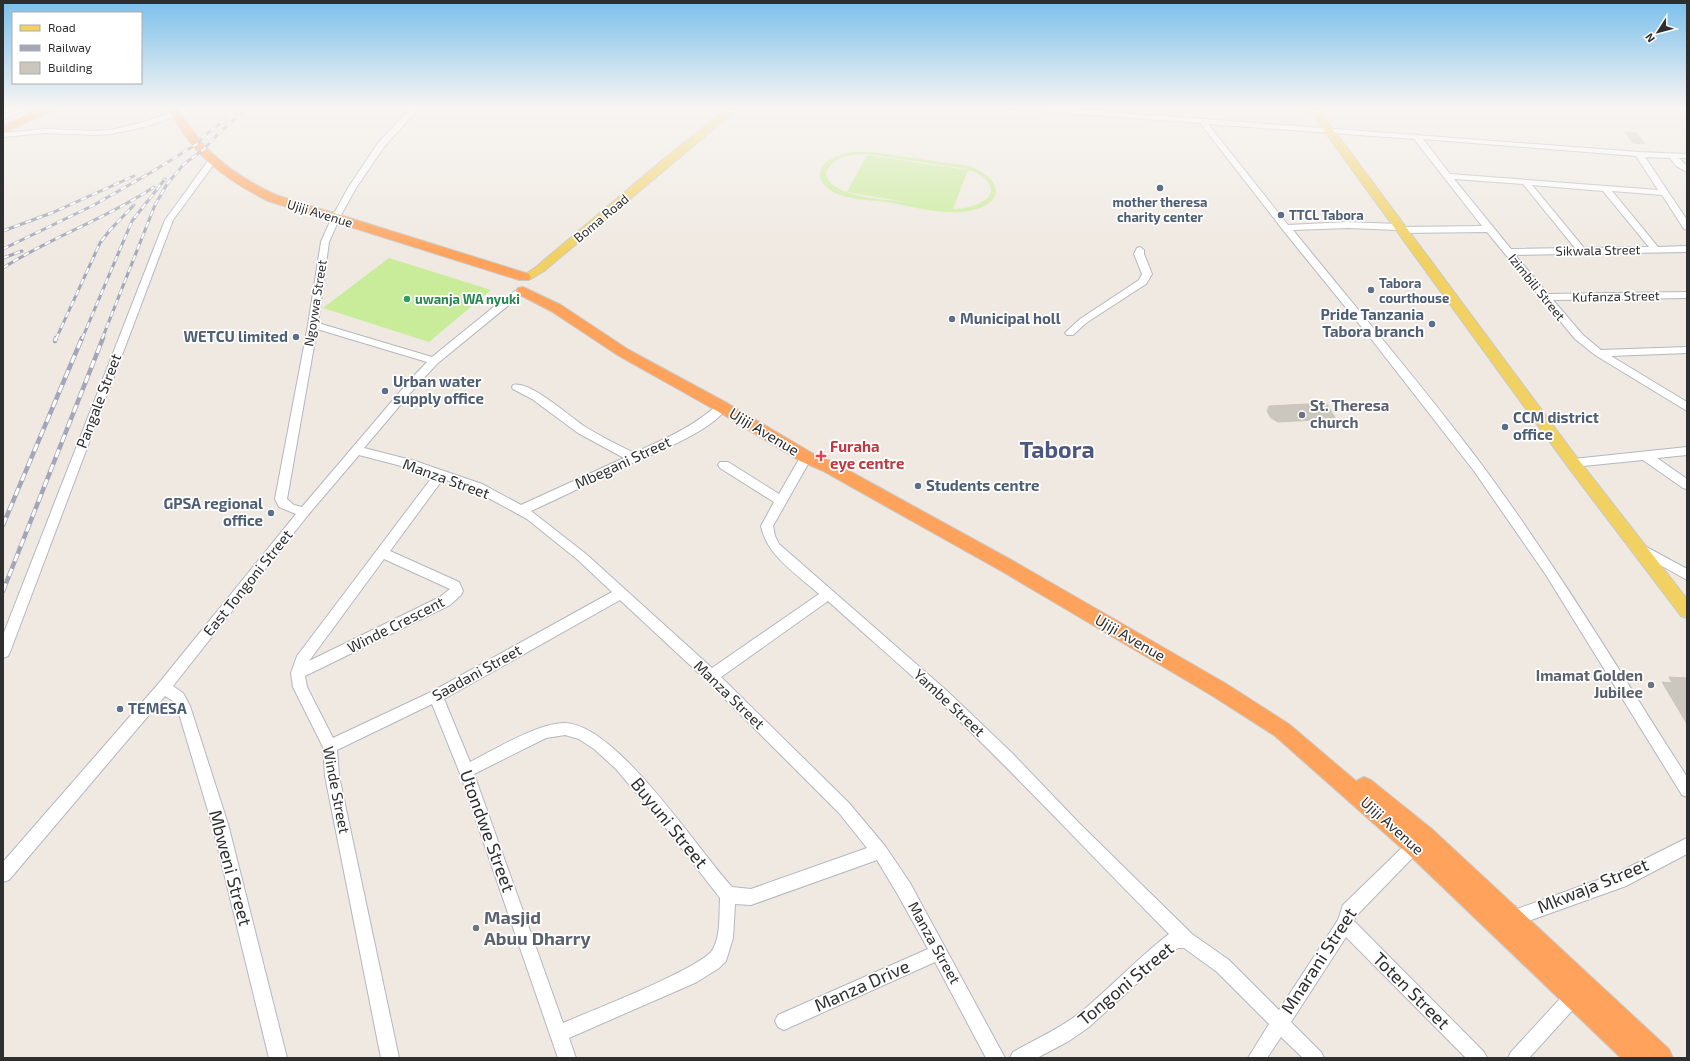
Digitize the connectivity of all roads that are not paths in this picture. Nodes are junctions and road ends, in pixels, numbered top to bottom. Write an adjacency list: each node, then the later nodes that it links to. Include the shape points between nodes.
1 (209, 156): 11 (highway, Ujiji Avenue)
2 (375, 156): 17 (street, Ngoywa Street)
3 (675, 156): 27 (main road, Boma Road)
4 (1229, 156): 19 (street)
5 (1347, 156): 20 (main road)
6 (1432, 156): 13 (street, Izimbili Street)
7 (1640, 156): 16 (street)
8 (1665, 156): 9 (street)
9 (1673, 156): 10 (street); 12 (street)
10 (1687, 156)
11 (213, 160): 17 (highway, Ujiji Avenue, via 232,176 272,198); 56 (street, Pangale Street, via 169,220)
12 (1687, 170)
13 (1448, 176): 14 (street); 21 (street, Izimbili Street)
14 (1526, 183): 15 (street); 25 (street)
15 (1606, 189): 16 (street); 22 (street)
16 (1665, 193): 18 (street)
17 (336, 217): 27 (highway, Ujiji Avenue, via 500,270); 30 (street, Ngoywa Street, via 324,242)
18 (1687, 227)
19 (1286, 228): 20 (street, via 1348,225); 63 (street, via 1478,468 1550,572)
20 (1399, 228): 21 (street); 43 (main road)
21 (1489, 228): 26 (street, Izimbili Street)
22 (1654, 249): 23 (street, Sikwala Street); 25 (street, Sikwala Street)
23 (1687, 249)
24 (1140, 250): 31 (street, via 1139,254 1147,274 1143,282 1083,321)
25 (1581, 250): 26 (street, Sikwala Street)
26 (1509, 252): 29 (street, Izimbili Street)
27 (525, 283): 34 (street, East Tongoni Street); 36 (highway, Ujiji Avenue, via 556,308 624,353)
28 (1687, 295): 29 (street, Kufanza Street)
29 (1545, 298): 33 (street, Izimbili Street, via 1579,337)
30 (313, 325): 34 (street); 49 (street, Ngoywa Street, via 281,499 283,504)
31 (1070, 333)
32 (1687, 350): 33 (street)
33 (1599, 354): 37 (street, Izimbili Street)
34 (434, 361): 38 (street, East Tongoni Street)
35 (517, 386): 42 (street, via 536,396 582,430)
36 (722, 407): 41 (highway, Ujiji Avenue); 42 (street, Mbegani Street, via 709,419 681,436)
37 (1687, 407)
38 (356, 450): 45 (street, Manza Street); 49 (street, East Tongoni Street)
39 (1687, 451): 40 (street)
40 (1646, 456): 43 (street); 46 (street)
41 (806, 457): 47 (street, Yambe Street); 64 (highway, Ujiji Avenue, via 829,467 1010,567 1218,689 1282,730)
42 (633, 458): 48 (street, Mbegani Street)
43 (1573, 463): 50 (main road)
44 (724, 465): 47 (street)
45 (441, 474): 48 (street, Manza Street, via 478,487); 51 (street)
46 (1687, 485)
47 (781, 501): 54 (street, Yambe Street, via 767,526 769,536 775,547)
48 (520, 511): 53 (street, Manza Street, via 531,516 582,557)
49 (304, 512): 59 (street, East Tongoni Street)
50 (1641, 549): 52 (street); 55 (main road)
51 (382, 553): 57 (street, via 302,660); 57 (street, Winde Crescent, via 455,586 457,591 444,601)
52 (1687, 575)
53 (621, 593): 58 (street, Manza Street); 60 (street, Saadani Street)
54 (828, 594): 58 (street); 71 (street, Yambe Street, via 941,694)
55 (1687, 611)
56 (3, 652)
57 (298, 673): 61 (street, Winde Street, via 305,699)
58 (711, 676): 66 (street, Manza Street, via 844,808)
59 (164, 687): 67 (street, East Tongoni Street); 77 (street, Mbweni Street, via 178,697 183,706 215,809)
60 (436, 696): 61 (street, Saadani Street); 62 (street, Utondwe Street)
61 (330, 747): 78 (street, Winde Street, via 332,776)
62 (466, 771): 68 (street, Buyuni Street, via 544,732 565,729 583,734 599,744 621,764); 76 (street, Utondwe Street)
63 (1686, 787)
64 (1419, 841): 69 (highway, Ujiji Avenue); 70 (street, Mnarani Street, via 1349,911)
65 (1687, 846): 69 (street, Mkwaja Street, via 1620,880)
66 (880, 851): 68 (street, via 751,897); 72 (street, Manza Street)
67 (3, 874)
68 (728, 895): 76 (street, via 725,938 720,955 714,962 691,976)
69 (1505, 922): 73 (highway, Ujiji Avenue); 87 (highway)
70 (1345, 924): 75 (street, Mnarani Street); 84 (street, Toten Street)
71 (1186, 940): 75 (street, Tongoni Street, via 1222,966); 81 (street, Tongoni Street, via 1175,940 1160,951 1083,1021 1063,1035)
72 (939, 952): 74 (street, Manza Drive); 80 (street, Manza Street)
73 (1574, 996): 85 (street); 86 (highway, Ujiji Avenue)
74 (784, 1021)
75 (1280, 1022): 82 (street, Mnarani Street); 83 (street, Tongoni Street)
76 (558, 1034): 79 (street, Utondwe Street)
77 (278, 1058)
78 (390, 1058)
79 (567, 1058)
80 (996, 1058)
81 (1019, 1058)
82 (1258, 1058)
83 (1315, 1058)
84 (1478, 1058)
85 (1517, 1058)
86 (1639, 1058)
87 (1660, 1058)

